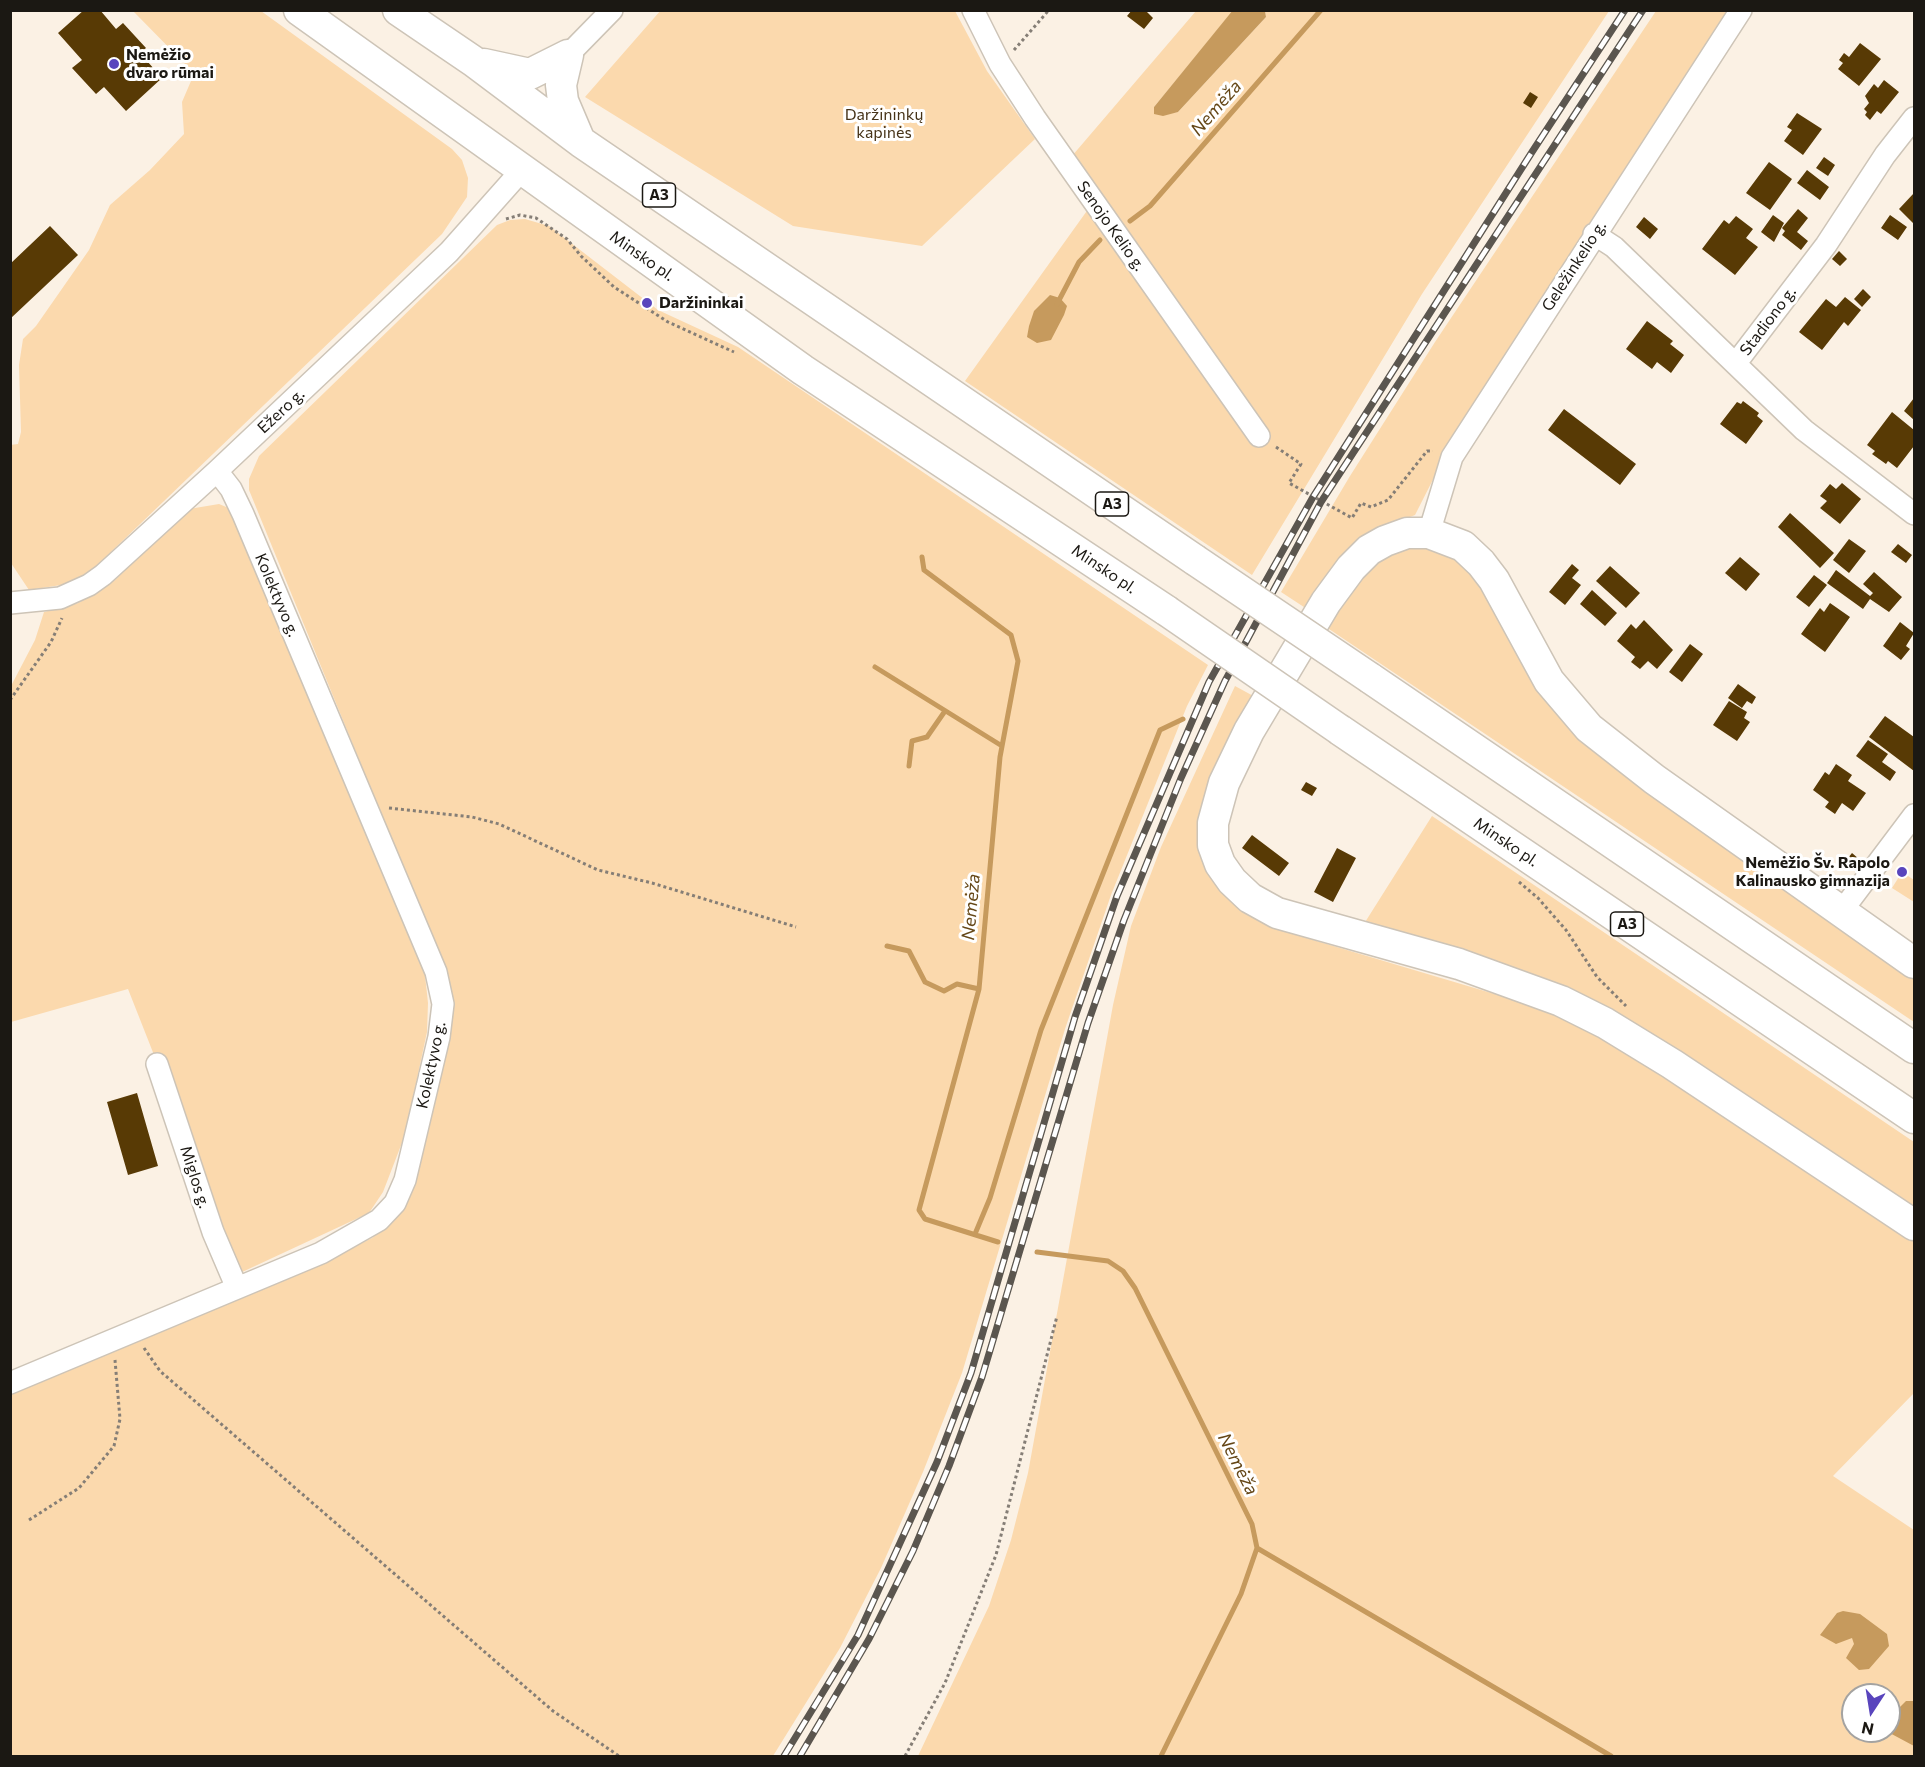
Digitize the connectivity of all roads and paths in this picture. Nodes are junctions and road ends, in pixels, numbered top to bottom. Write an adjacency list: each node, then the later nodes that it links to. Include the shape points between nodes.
1 (299, 10): 12 (highway, Minsko pl. / A3)
2 (398, 10): 8 (highway, A3)
3 (612, 10): 7 (street)
4 (973, 10): 9 (street, Senojo Kelio g.)
5 (1049, 10): 9 (path)
6 (1741, 10): 14 (street, Geležinkelio g.)
7 (568, 55): 8 (highway, via 530,74); 11 (highway, via 561,85 563,101)
8 (472, 61): 11 (highway, A3)
9 (1000, 64): 17 (street, Senojo Kelio g.)
10 (1914, 117): 16 (street, Stadiono g., via 1826,244)
11 (581, 142): 32 (highway, A3, bridge)
12 (521, 171): 19 (street, Ežero g., via 449,252); 34 (highway, Minsko pl. / A3, bridge, via 803,370 1167,611)
13 (501, 220): 15 (path, via 520,215 536,218 567,239 614,287 668,322)
14 (1594, 234): 16 (street, via 1614,247); 18 (street, Geležinkelio g.)
15 (736, 353)
16 (1736, 363): 20 (street, Stadiono g., via 1804,430)
17 (1259, 436): 18 (path, via 1301,464 1288,483 1352,518 1361,503 1371,507 1388,500 1427,451)
18 (1452, 457): 21 (street, Geležinkelio g.)
19 (218, 471): 22 (street, Ežero g., via 103,575); 25 (street, Kolektyvo g., via 243,514)
20 (1914, 514)
21 (1429, 533): 28 (highway, via 1463,546 1481,562 1549,681 1589,728); 35 (highway, via 1407,533 1369,550 1326,602 1249,731 1224,783 1213,824 1220,864 1250,898 1277,913 1459,964 1561,1001 1605,1023)
22 (74, 592): 23 (street, Ežero g., via 60,598); 24 (path, via 51,642)
23 (10, 603)
24 (10, 700)
25 (366, 807): 29 (path, via 423,810 499,824 598,870); 36 (street, Kolektyvo g., via 436,972 442,1004 439,1037 405,1180 395,1203 379,1220 321,1253)
26 (1914, 815): 28 (street)
27 (1515, 879): 31 (path, via 1538,898 1597,977)
28 (1841, 912): 30 (highway)
29 (796, 927)
30 (1914, 963)
31 (1630, 1010)
32 (1914, 1048)
33 (158, 1064): 36 (street, Miglos g., via 213,1232)
34 (1914, 1118)
35 (1914, 1224)
36 (237, 1288): 38 (street, Kolektyvo g.)
37 (1057, 1316): 43 (path, via 996,1555 945,1683)
38 (140, 1329): 39 (street, Kolektyvo g.); 42 (path, via 144,1347 160,1371 553,1711)
39 (112, 1341): 40 (street, Kolektyvo g.); 41 (path, via 120,1419 114,1446 80,1488)
40 (10, 1383)
41 (29, 1520)
42 (620, 1756)
43 (905, 1756)

